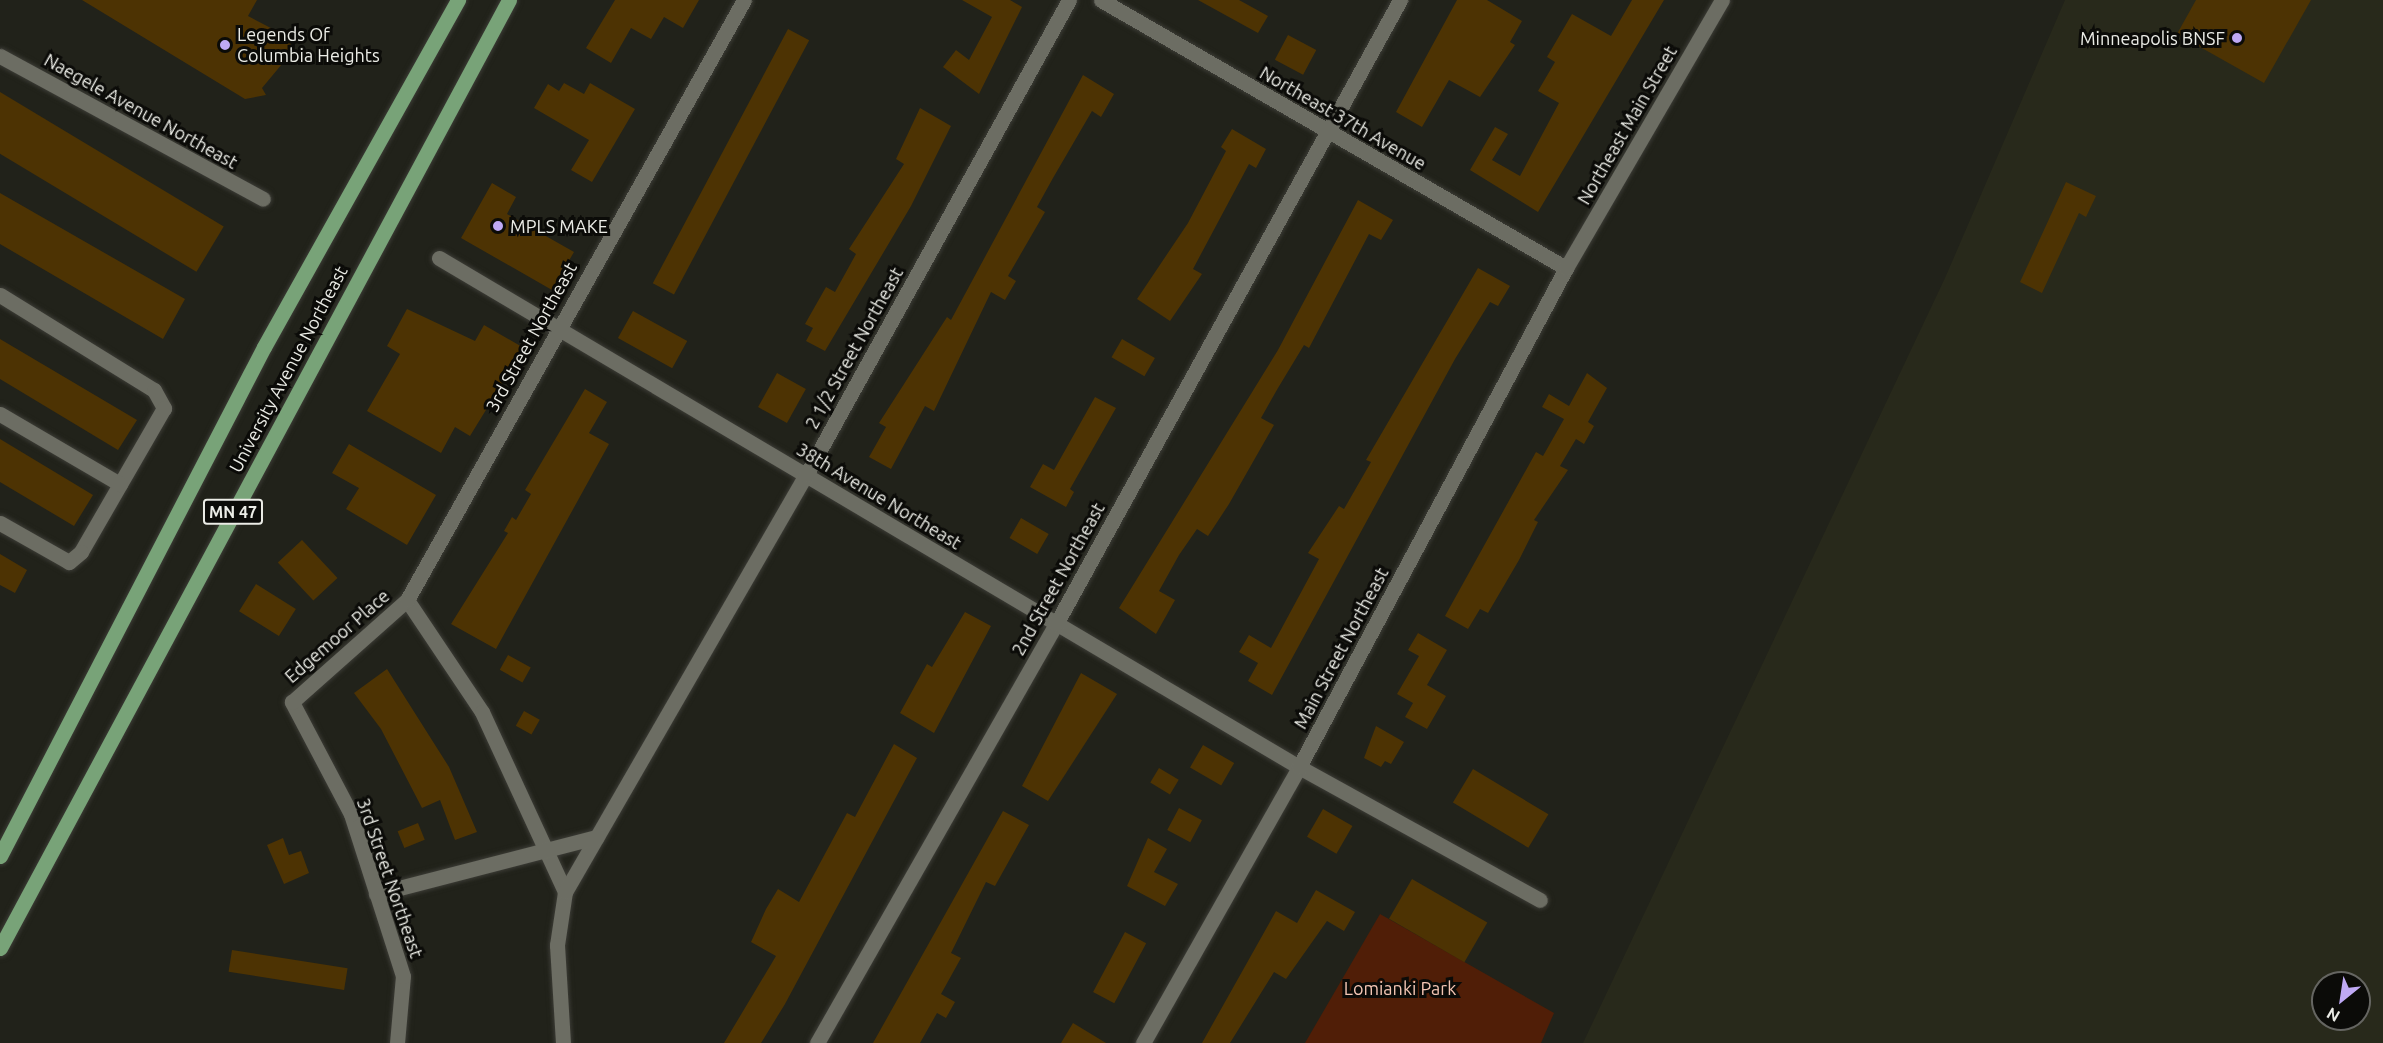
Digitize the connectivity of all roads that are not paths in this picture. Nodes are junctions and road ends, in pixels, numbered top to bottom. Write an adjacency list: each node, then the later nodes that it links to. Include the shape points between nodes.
1 (458, 0): 25 (main road, University Avenue Northeast / MN 47, via 264,347)
2 (510, 0): 29 (main road, University Avenue Northeast / MN 47)
3 (744, 0): 14 (street, 3rd Street Northeast)
4 (1069, 0): 16 (street, 2 1/2 Street Northeast)
5 (1101, 0): 9 (street, Northeast 37th Avenue)
6 (1400, 0): 9 (street, 2nd Street Northeast)
7 (1722, 0): 12 (street, Northeast Main Street)
8 (0, 56): 10 (street, Naegele Avenue Northeast)
9 (1325, 129): 12 (street, Northeast 37th Avenue); 20 (street, 2nd Street Northeast)
10 (263, 199)
11 (439, 258): 14 (street, 38th Avenue Northeast)
12 (1566, 268): 22 (street, Main Street Northeast)
13 (0, 295): 17 (street, via 154,390 164,408)
14 (558, 329): 16 (street, 38th Avenue Northeast); 19 (street, 3rd Street Northeast)
15 (0, 414): 17 (street)
16 (806, 476): 20 (street, 38th Avenue Northeast); 23 (street, 2 1/2 Street Northeast)
17 (120, 484): 18 (street, via 81,552 69,562)
18 (0, 523)
19 (407, 600): 21 (street, Edgemoor Place); 24 (street, via 482,712)
20 (1056, 624): 22 (street, 38th Avenue Northeast); 32 (street, 2nd Street Northeast)
21 (292, 702): 27 (street, 3rd Street Northeast, via 351,814)
22 (1299, 767): 28 (street, 38th Avenue Northeast); 33 (street, Main Street Northeast)
23 (597, 837): 24 (street); 26 (street, 2 1/2 Street Northeast)
24 (546, 851): 26 (street); 27 (street)
25 (0, 856)
26 (565, 892): 31 (street, via 557,945)
27 (376, 894): 30 (street, 3rd Street Northeast, via 403,976)
28 (1540, 900)
29 (0, 948)
30 (397, 1043)
31 (563, 1043)
32 (817, 1043)
33 (1143, 1043)

